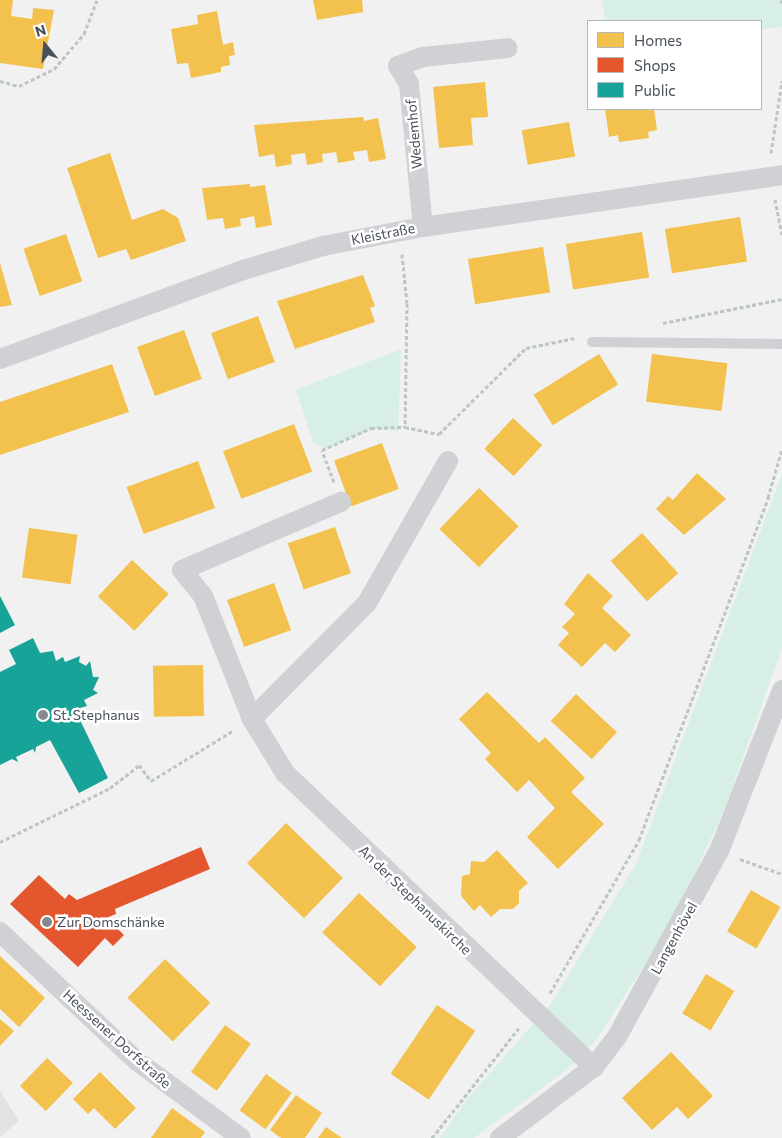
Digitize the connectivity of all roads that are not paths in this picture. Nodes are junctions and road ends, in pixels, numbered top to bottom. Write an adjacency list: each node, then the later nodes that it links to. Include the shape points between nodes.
1 (508, 48): 3 (street, Wedemhof, via 423,57 398,66 409,84)
2 (777, 176): 3 (street, Kleistraße)
3 (423, 227): 6 (street, Kleistraße, via 323,246 244,270)
4 (588, 339): 5 (lane)
5 (782, 344)
6 (0, 359)
7 (448, 461): 10 (street, via 367,603)
8 (341, 502): 10 (street, An der Stephanuskirche, via 182,570 202,596)
9 (782, 690): 12 (street, Langenhövel, via 719,851 658,967)
10 (252, 719): 12 (street, An der Stephanuskirche, via 285,773)
11 (0, 932): 13 (street, Heessener Dorfstraße, via 137,1061)
12 (594, 1067): 14 (street, Langenhövel)
13 (241, 1138)
14 (500, 1138)

